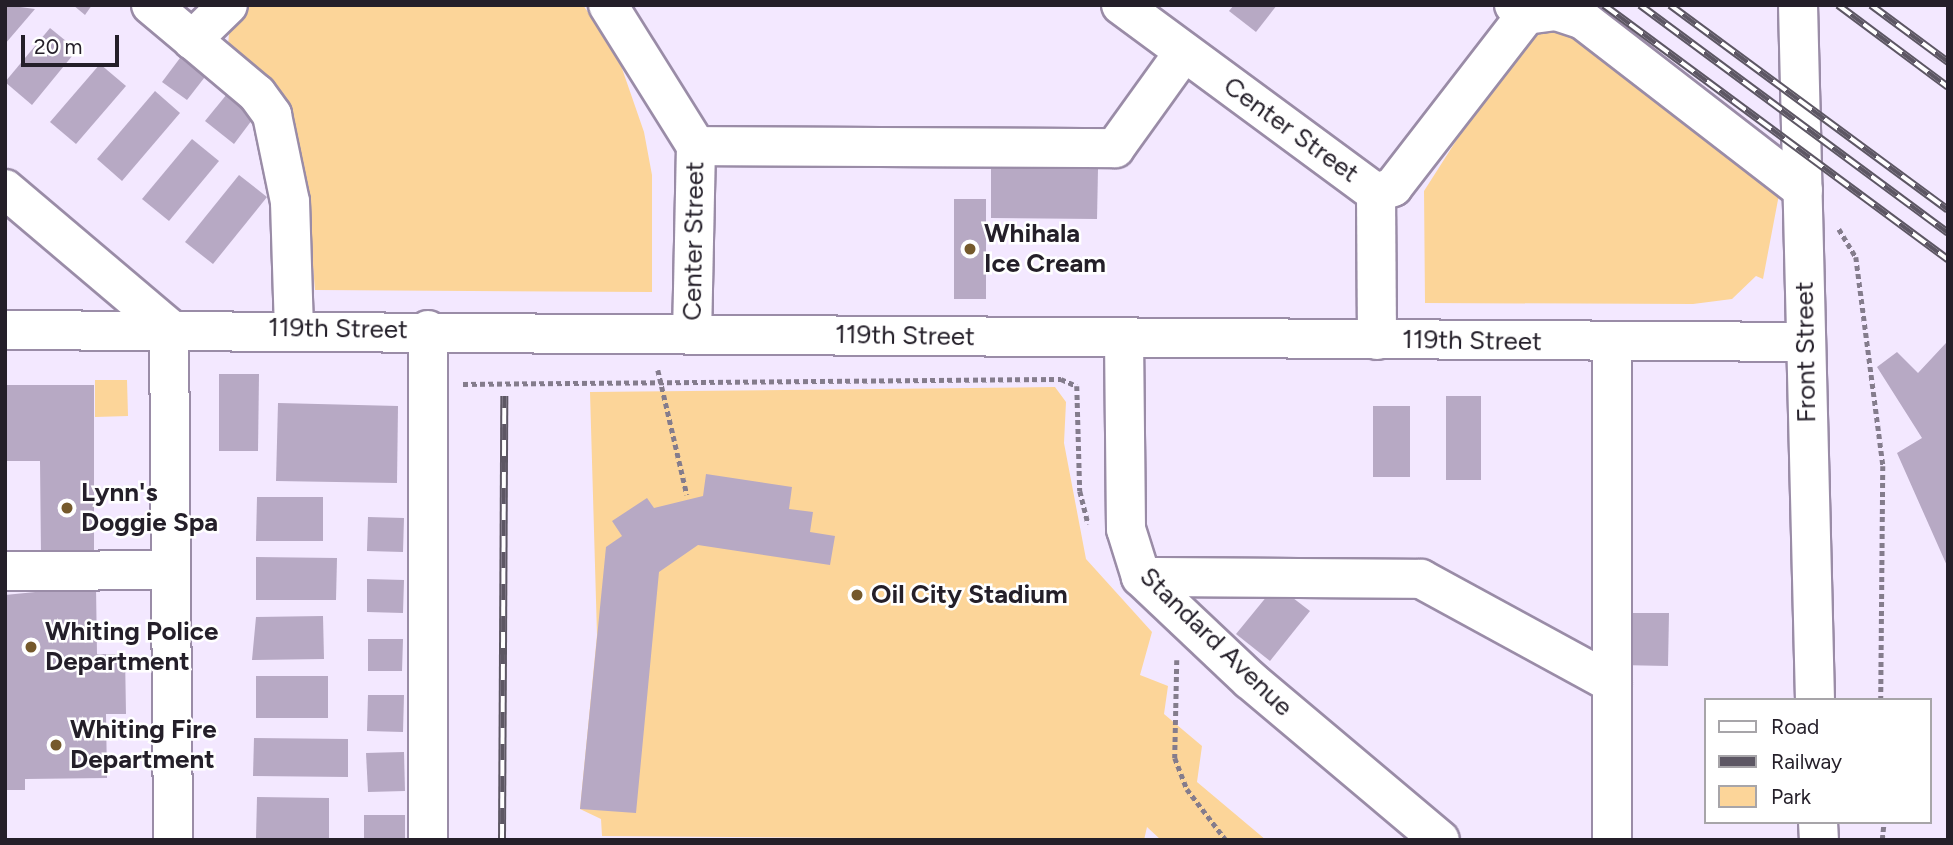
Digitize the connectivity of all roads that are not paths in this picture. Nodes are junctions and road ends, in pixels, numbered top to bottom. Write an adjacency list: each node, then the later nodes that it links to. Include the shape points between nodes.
1 (151, 5): 7 (street)
2 (228, 5): 7 (street)
3 (608, 5): 9 (street, Center Street)
4 (1121, 5): 8 (street, Center Street)
5 (1798, 5): 11 (street, Front Street)
6 (1520, 10): 11 (street, via 1556,11 1583,20); 12 (street, via 1393,187)
7 (192, 40): 14 (street, via 257,94 282,140)
8 (1184, 52): 9 (street, via 1115,148); 12 (street, Center Street)
9 (696, 146): 17 (street, Center Street)
10 (5, 189): 13 (street)
11 (1803, 190): 21 (street, Front Street)
12 (1376, 193): 19 (street, Center Street)
13 (169, 328): 14 (street, 119th Street); 15 (street, 119th Street); 22 (street)
14 (294, 329): 16 (street, 119th Street)
15 (5, 330)
16 (428, 331): 17 (street, 119th Street); 28 (street)
17 (692, 333): 18 (street, 119th Street)
18 (1124, 338): 19 (street, 119th Street); 24 (street, Standard Avenue, via 1126,529)
19 (1377, 340): 20 (street, 119th Street)
20 (1612, 342): 21 (street, 119th Street); 25 (street)
21 (1806, 342): 26 (street, Front Street)
22 (171, 570): 23 (street); 27 (street)
23 (5, 571)
24 (1140, 577): 25 (street, via 1421,579); 29 (street, Standard Avenue, via 1247,677)
25 (1612, 683): 30 (street)
26 (1815, 698)
27 (173, 840)
28 (428, 840)
29 (1440, 840)
30 (1612, 840)

